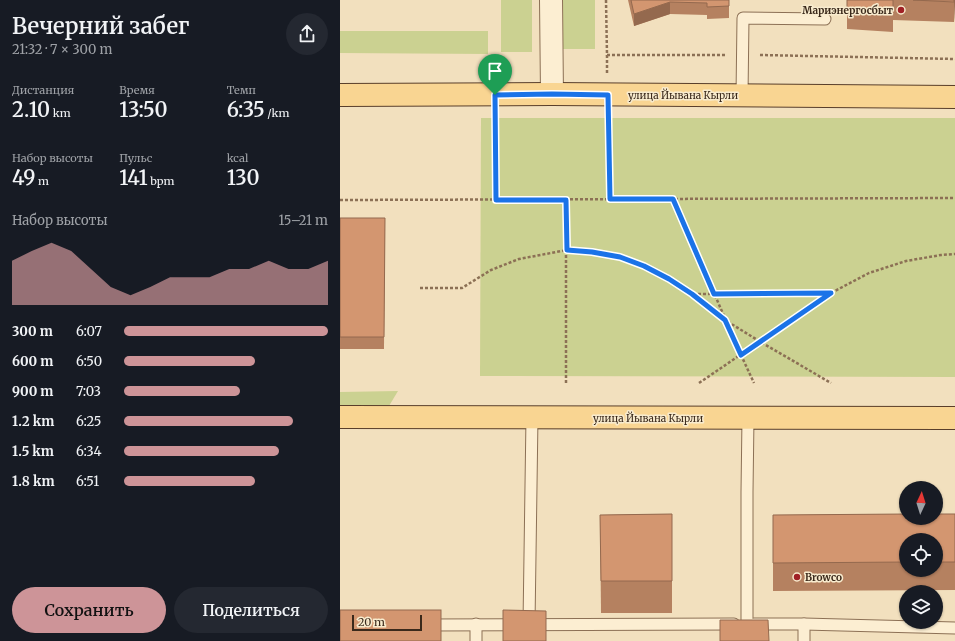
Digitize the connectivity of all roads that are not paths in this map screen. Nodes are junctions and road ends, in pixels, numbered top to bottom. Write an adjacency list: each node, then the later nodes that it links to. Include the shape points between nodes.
1 (551, 0): 3 (street)
2 (825, 19): 5 (lane, via 743,18)
3 (552, 94): 4 (main road, улица Йывана Кырли); 5 (main road, улица Йывана Кырли)
4 (340, 95)
5 (742, 96): 6 (main road, улица Йывана Кырли)
6 (955, 97)
7 (340, 417): 8 (main road, улица Йывана Кырли)
8 (532, 417): 9 (main road, улица Йывана Кырли); 13 (lane)
9 (748, 418): 10 (main road, улица Йывана Кырли); 14 (lane)
10 (955, 418)
11 (416, 624): 12 (lane)
12 (476, 624): 13 (lane); 17 (lane)
13 (529, 624): 14 (lane)
14 (747, 624): 15 (lane)
15 (804, 624): 16 (lane); 18 (lane)
16 (955, 628)
17 (476, 641)
18 (804, 641)

